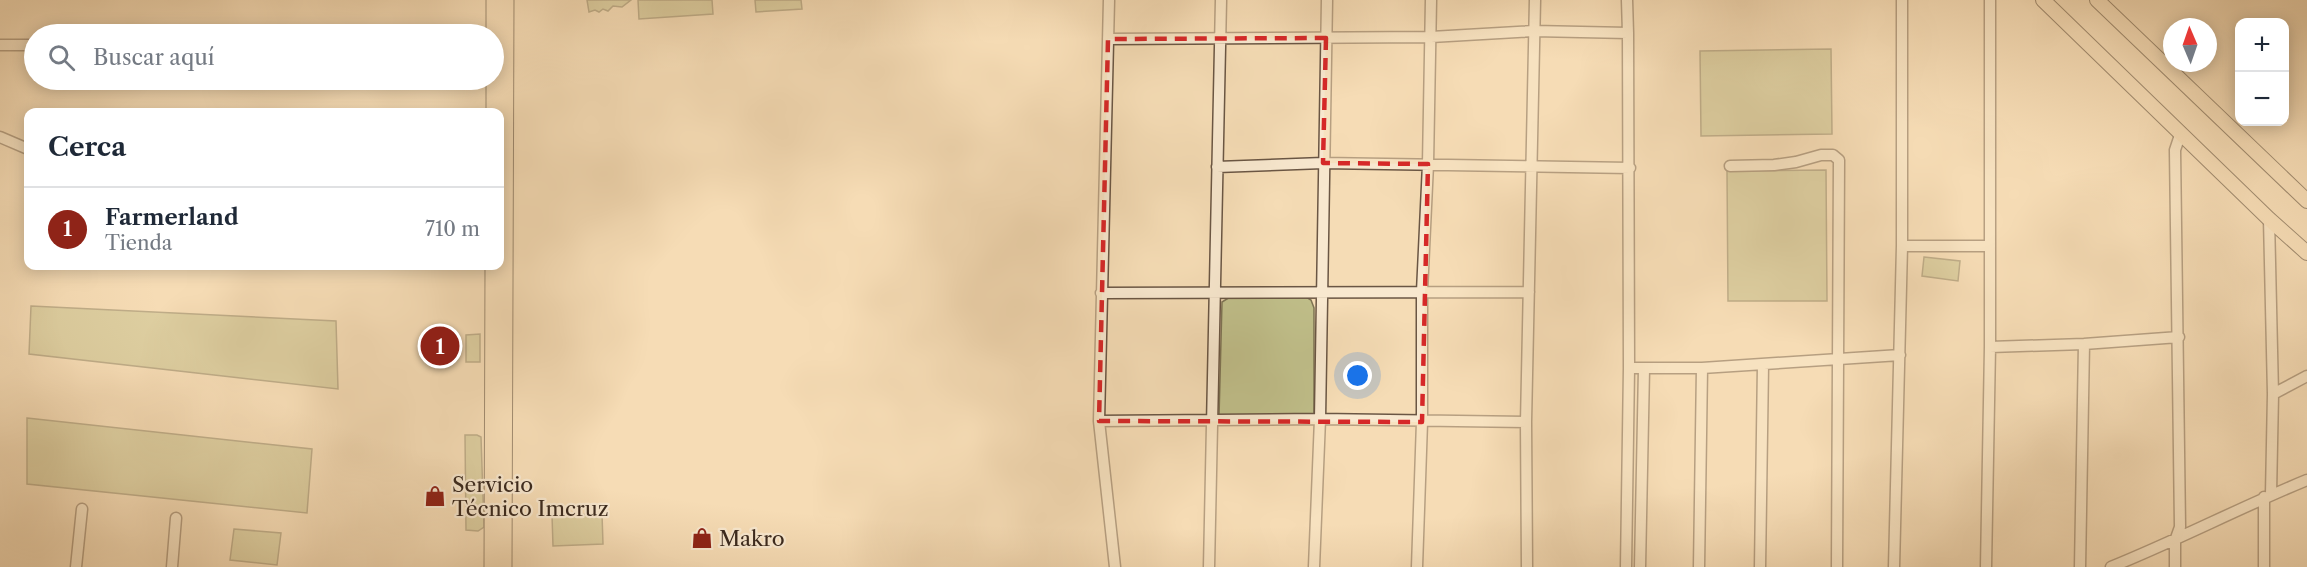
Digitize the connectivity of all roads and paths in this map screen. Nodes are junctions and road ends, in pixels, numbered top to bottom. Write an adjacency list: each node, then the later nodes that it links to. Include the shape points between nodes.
1 (494, 0): 13 (highway)
2 (506, 0): 68 (highway)
3 (1109, 0): 19 (street)
4 (1221, 0): 16 (street)
5 (1327, 0): 18 (street)
6 (1431, 0): 17 (street)
7 (1535, 0): 14 (street)
8 (1627, 0): 15 (street)
9 (1902, 0): 35 (street)
10 (1990, 0): 36 (street)
11 (2043, 0): 24 (main road)
12 (2103, 2): 33 (main road)
13 (494, 24)
14 (1534, 31): 15 (street); 17 (street); 29 (street)
15 (1628, 33): 32 (street)
16 (1220, 37): 18 (street); 19 (street); 31 (street)
17 (1431, 37): 18 (street); 28 (street)
18 (1326, 38): 27 (street)
19 (1108, 39): 42 (street)
20 (0, 45): 21 (street)
21 (24, 45)
22 (494, 90): 23 (highway)
23 (494, 108)
24 (2181, 132): 34 (main road); 44 (street, via 2175,150)
25 (0, 138): 26 (street)
26 (24, 147)
27 (1323, 163): 28 (street); 31 (street); 43 (street)
28 (1428, 164): 29 (street); 40 (street)
29 (1531, 166): 32 (street); 41 (street)
30 (1730, 166): 48 (street, via 1774,165 1821,155 1833,155 1839,160)
31 (1217, 167): 39 (street)
32 (1630, 168): 50 (street)
33 (2307, 201)
34 (2269, 219): 37 (main road); 54 (street)
35 (1902, 246): 36 (street); 47 (street)
36 (1990, 246): 46 (street)
37 (2307, 253)
38 (493, 270): 67 (highway)
39 (1214, 292): 42 (street); 43 (street); 55 (street)
40 (1422, 292): 41 (street); 43 (street); 58 (street)
41 (1529, 292): 59 (street)
42 (1101, 293): 57 (street)
43 (1321, 293): 56 (street)
44 (2179, 338): 45 (street); 64 (street, via 2180,527)
45 (2084, 344): 46 (street); 81 (street)
46 (1990, 347): 80 (street)
47 (1900, 355): 48 (street); 79 (street)
48 (1839, 358): 49 (street); 78 (street)
49 (1763, 365): 51 (street); 77 (street)
50 (1629, 368): 52 (street); 74 (street)
51 (1702, 368): 52 (street); 76 (street)
52 (1644, 369): 75 (street)
53 (2307, 376): 54 (street)
54 (2273, 394): 61 (street)
55 (1212, 419): 56 (street); 57 (street); 70 (street)
56 (1320, 420): 58 (street); 71 (street)
57 (1099, 421): 69 (street)
58 (1422, 422): 59 (street); 72 (street)
59 (1526, 422): 73 (street)
60 (2307, 480): 61 (street)
61 (2268, 496): 64 (street); 84 (street)
62 (81, 509): 65 (street)
63 (176, 518): 66 (street)
64 (2175, 541): 82 (street); 83 (street)
65 (76, 567)
66 (172, 567)
67 (492, 567)
68 (504, 567)
69 (1116, 567)
70 (1209, 567)
71 (1314, 567)
72 (1417, 567)
73 (1527, 567)
74 (1626, 567)
75 (1640, 567)
76 (1699, 567)
77 (1760, 567)
78 (1837, 567)
79 (1894, 567)
80 (1986, 567)
81 (2080, 567)
82 (2111, 567)
83 (2175, 567)
84 (2264, 567)

